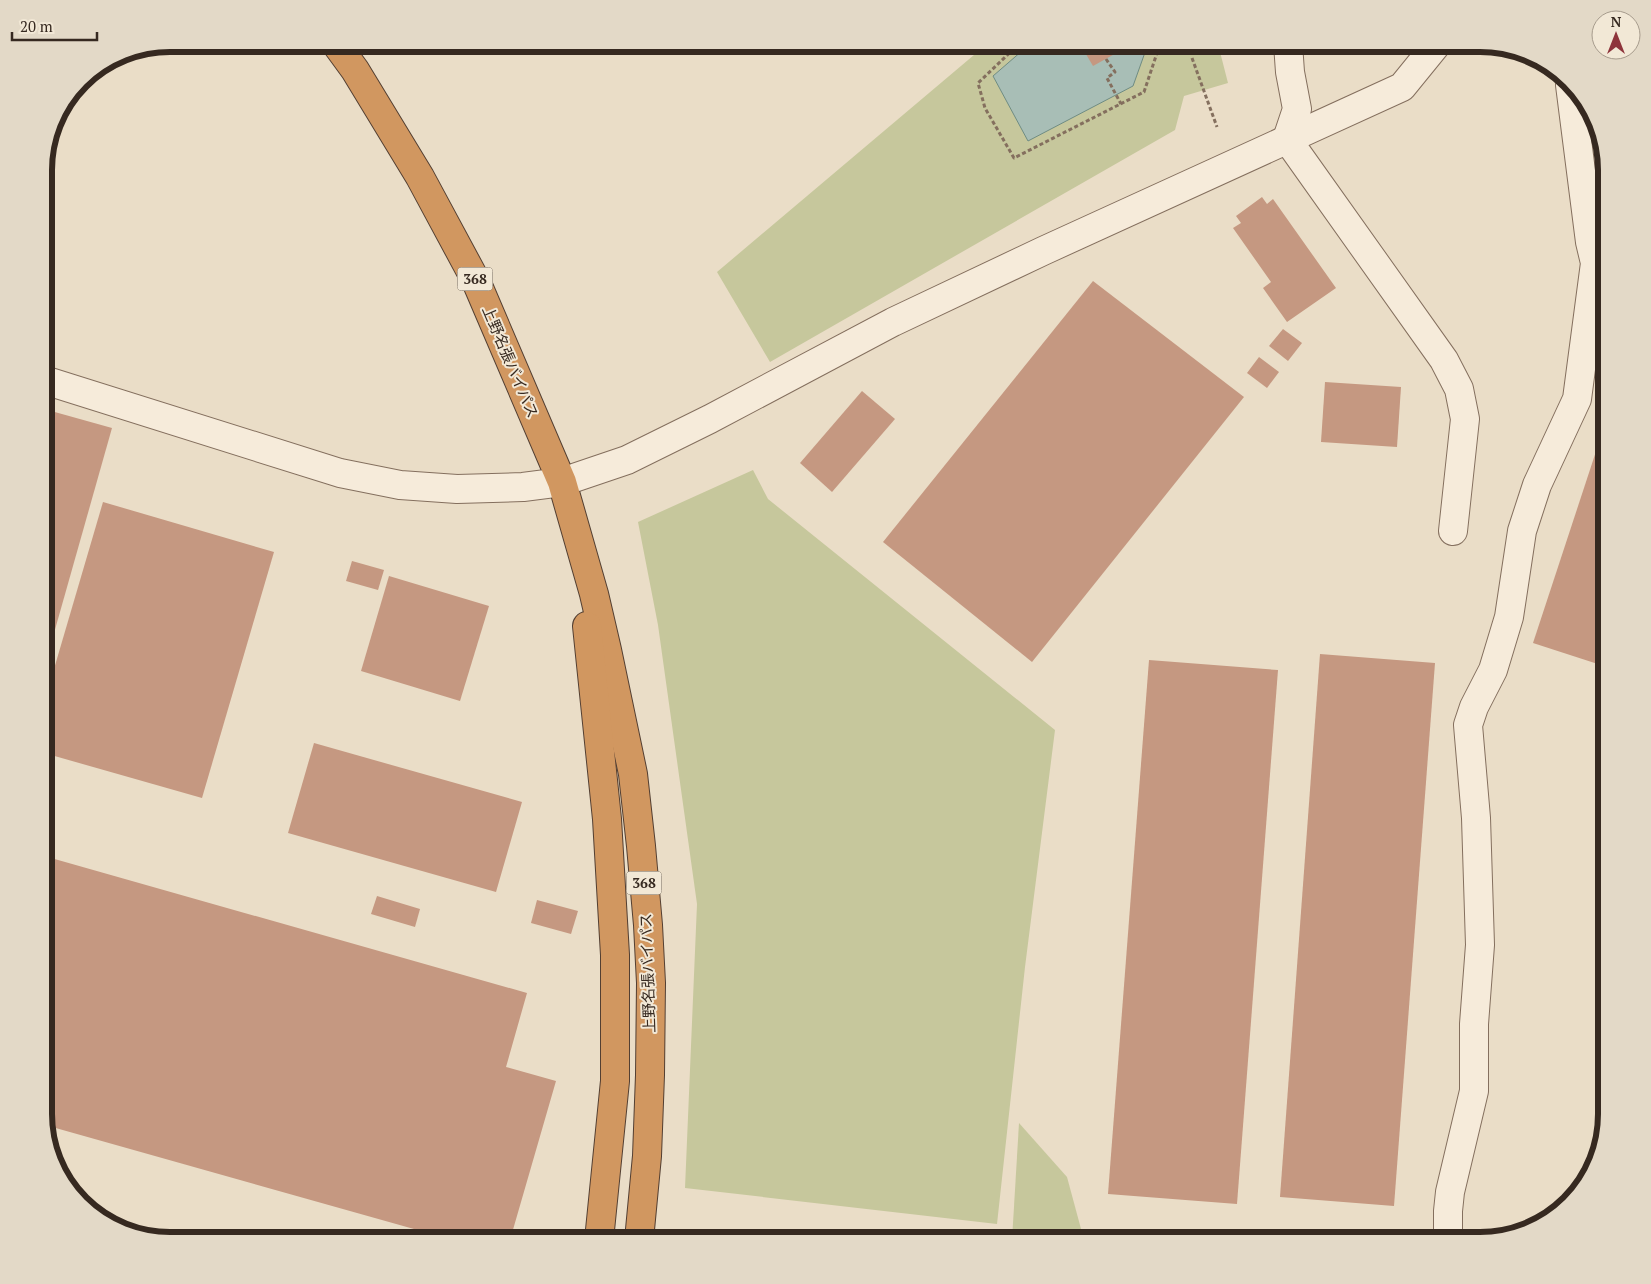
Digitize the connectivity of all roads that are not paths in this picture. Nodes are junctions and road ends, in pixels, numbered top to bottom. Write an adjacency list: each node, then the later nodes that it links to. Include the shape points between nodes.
1 (342, 52): 7 (highway, 上野名張バイパス / 368, via 420,177 476,281)
2 (1289, 52): 5 (street, via 1297,110)
3 (1430, 52): 5 (street, via 1402,87)
4 (1571, 96): 12 (street, via 1590,242 1596,263 1578,399 1537,485 1522,531 1509,617 1493,670 1468,724 1476,818 1480,945 1474,1024 1474,1091 1450,1192)
5 (1288, 139): 7 (street, via 893,322 627,460); 8 (street, via 1444,360 1459,389 1465,419)
6 (53, 383): 7 (street, via 340,473 400,485 457,489)
7 (562, 482): 9 (highway, 上野名張バイパス / 368)
8 (1453, 531)
9 (577, 533): 10 (highway, 上野名張バイパス / 368, via 607,819 615,955 615,1081); 11 (highway, 上野名張バイパス / 368, via 608,650 633,774 642,846 651,983 651,1057)
10 (600, 1232)
11 (640, 1232)
12 (1448, 1232)

